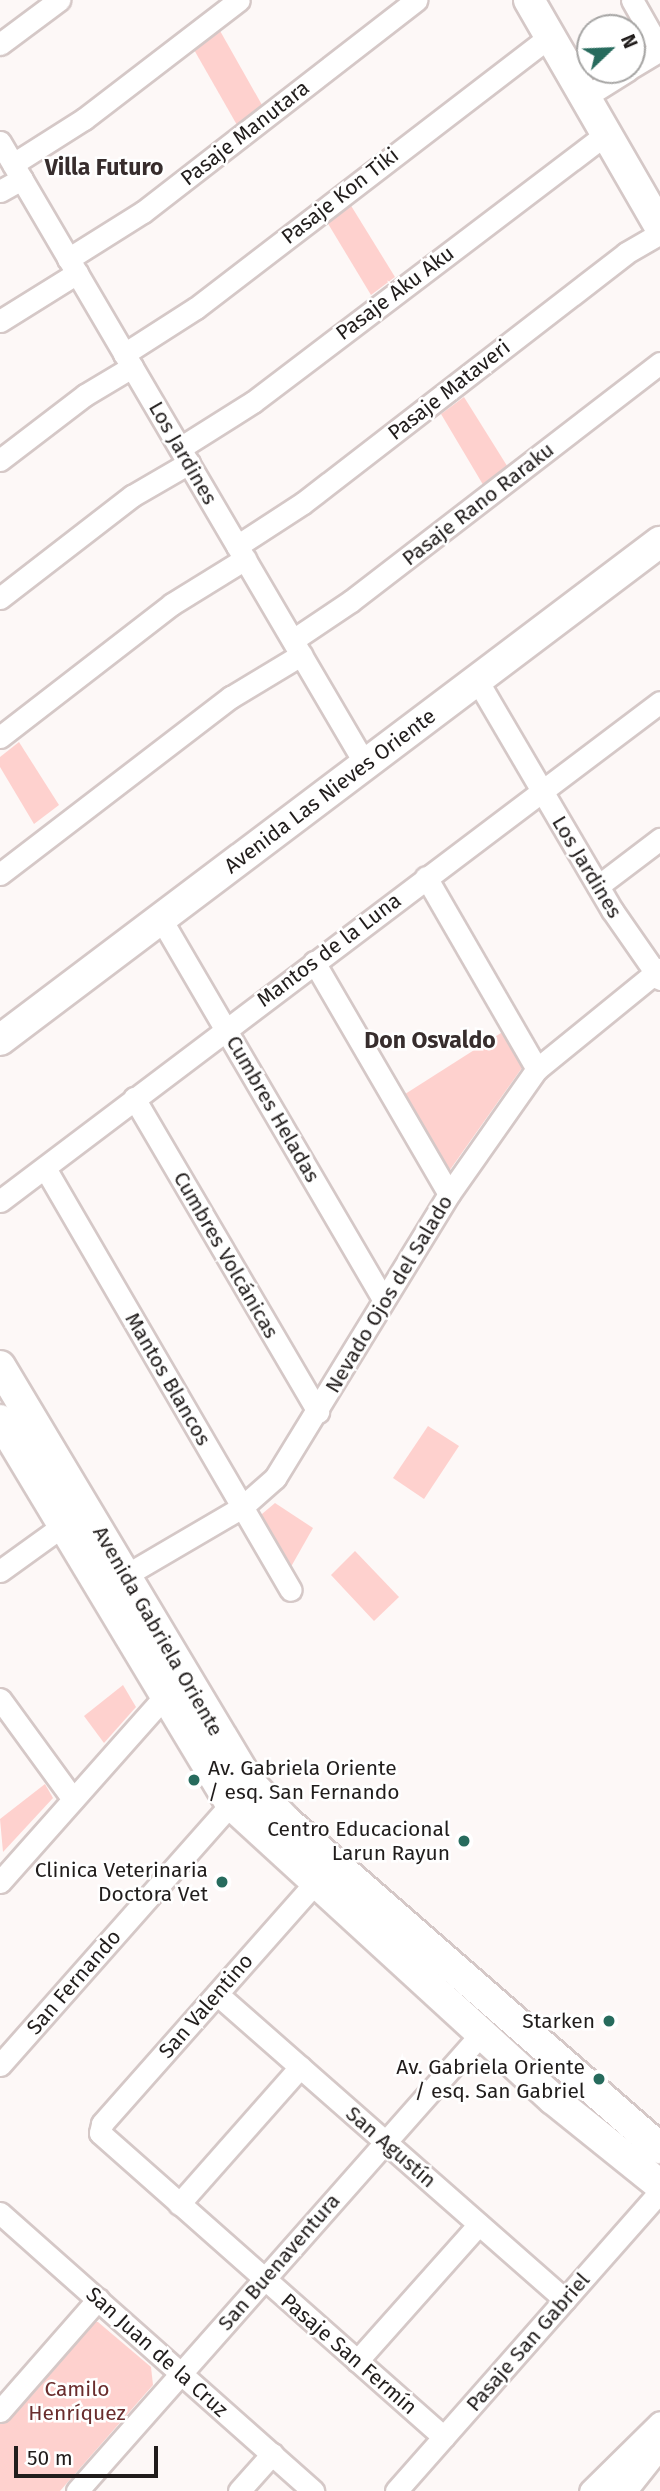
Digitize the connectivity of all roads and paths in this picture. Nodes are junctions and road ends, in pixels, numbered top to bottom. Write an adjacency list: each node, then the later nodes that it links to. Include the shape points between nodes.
1 (60, 0): 7 (street)
2 (239, 0): 13 (street)
3 (416, 0): 17 (street, Pasaje Manutara)
4 (529, 0): 6 (main road)
5 (632, 0): 8 (street)
6 (552, 35): 10 (main road); 19 (street, Pasaje Kon Tiki)
7 (0, 44)
8 (660, 50)
9 (606, 84): 10 (street)
10 (588, 95): 11 (main road)
11 (608, 133): 15 (main road); 21 (street, Pasaje Aku Aku)
12 (0, 142): 13 (street, Los Jardines)
13 (17, 172): 14 (street); 17 (street, Los Jardines)
14 (0, 191)
15 (660, 227)
16 (660, 233): 24 (street, Pasaje Mataveri, via 626,253)
17 (73, 266): 18 (street, Pasaje Manutara); 19 (street, Los Jardines)
18 (0, 321)
19 (128, 360): 21 (street, Los Jardines); 22 (street, Pasaje Kon Tiki)
20 (660, 363): 26 (street, Pasaje Rano Raraku)
21 (184, 456): 24 (street, Los Jardines); 25 (street, Pasaje Aku Aku)
22 (0, 460)
23 (660, 542): 27 (main road, Avenida Las Nieves Oriente)
24 (241, 553): 26 (street, Los Jardines); 29 (street, Pasaje Mataveri)
25 (0, 598)
26 (297, 647): 30 (street, Los Jardines); 33 (street, Pasaje Rano Raraku)
27 (477, 680): 30 (main road, Avenida Las Nieves Oriente); 31 (street, Los Jardines)
28 (660, 702): 31 (street, Mantos de la Luna)
29 (0, 737)
30 (365, 764): 36 (main road, Avenida Las Nieves Oriente)
31 (543, 793): 34 (street, Mantos de la Luna); 35 (street, Los Jardines)
32 (660, 839): 35 (street)
33 (0, 874)
34 (426, 877): 37 (street, Mantos de la Luna); 41 (street)
35 (598, 886): 38 (street, Los Jardines)
36 (161, 919): 39 (street, Cumbres Heladas); 40 (main road, Avenida Las Nieves Oriente)
37 (314, 962): 39 (street, Mantos de la Luna); 44 (street)
38 (658, 973): 41 (street, Nevado Ojos del Salado)
39 (226, 1029): 42 (street, Mantos de la Luna); 46 (street, Cumbres Heladas)
40 (0, 1040)
41 (537, 1069): 44 (street, Nevado Ojos del Salado)
42 (134, 1098): 43 (street, Mantos de la Luna); 48 (street, Cumbres Volcánicas)
43 (45, 1168): 45 (street, Mantos de la Luna); 50 (street, Mantos Blancos)
44 (449, 1194): 46 (street, Nevado Ojos del Salado)
45 (0, 1201)
46 (384, 1300): 48 (street, Nevado Ojos del Salado)
47 (0, 1366): 51 (main road, Avenida Gabriela Oriente)
48 (318, 1412): 50 (street, Nevado Ojos del Salado, via 275,1478)
49 (0, 1420): 51 (main road, Avenida Gabriela Oriente)
50 (242, 1507): 53 (street, Nevado Ojos del Salado); 54 (street, Mantos Blancos)
51 (75, 1517): 52 (street); 53 (main road, Avenida Gabriela Oriente)
52 (0, 1571)
53 (114, 1582): 55 (main road, Avenida Gabriela Oriente)
54 (291, 1590)
55 (174, 1685): 57 (street); 58 (main road, Avenida Gabriela Oriente); 67 (main road, Avenida Gabriela Oriente, via 265,1801)
56 (0, 1699): 57 (street)
57 (74, 1799): 59 (street)
58 (231, 1804): 60 (main road, Avenida Gabriela Oriente); 63 (street, San Fernando)
59 (3, 1872)
60 (314, 1884): 61 (street, San Valentino); 62 (main road, Avenida Gabriela Oriente)
61 (217, 1994): 64 (street, San Agustín); 65 (street, San Valentino)
62 (481, 2034): 66 (street, San Buenaventura); 68 (main road, Avenida Gabriela Oriente)
63 (2, 2057)
64 (300, 2067): 66 (street, San Agustín); 70 (street)
65 (100, 2130): 70 (street, Pasaje San Fermín)
66 (385, 2142): 72 (street, San Agustín); 73 (street, San Buenaventura)
67 (660, 2148)
68 (660, 2185)
69 (660, 2192): 75 (street, Pasaje San Gabriel)
70 (179, 2204): 73 (street, Pasaje San Fermín)
71 (3, 2222): 74 (street, San Juan de la Cruz)
72 (479, 2224): 75 (street, San Agustín); 76 (street)
73 (264, 2279): 76 (street, Pasaje San Fermín); 77 (street, San Buenaventura)
74 (98, 2299): 77 (street, San Juan de la Cruz); 78 (street)
75 (565, 2300): 80 (street, Pasaje San Gabriel)
76 (357, 2361): 80 (street, Pasaje San Fermín)
77 (181, 2373): 82 (street, San Juan de la Cruz); 83 (street, San Buenaventura)
78 (0, 2411)
79 (660, 2422): 87 (street)
80 (443, 2437): 86 (street, Pasaje San Gabriel)
81 (660, 2438): 88 (main road)
82 (272, 2454): 84 (street); 85 (street, San Juan de la Cruz)
83 (77, 2491)
84 (239, 2491)
85 (313, 2491)
86 (396, 2491)
87 (590, 2491)
88 (618, 2491)

